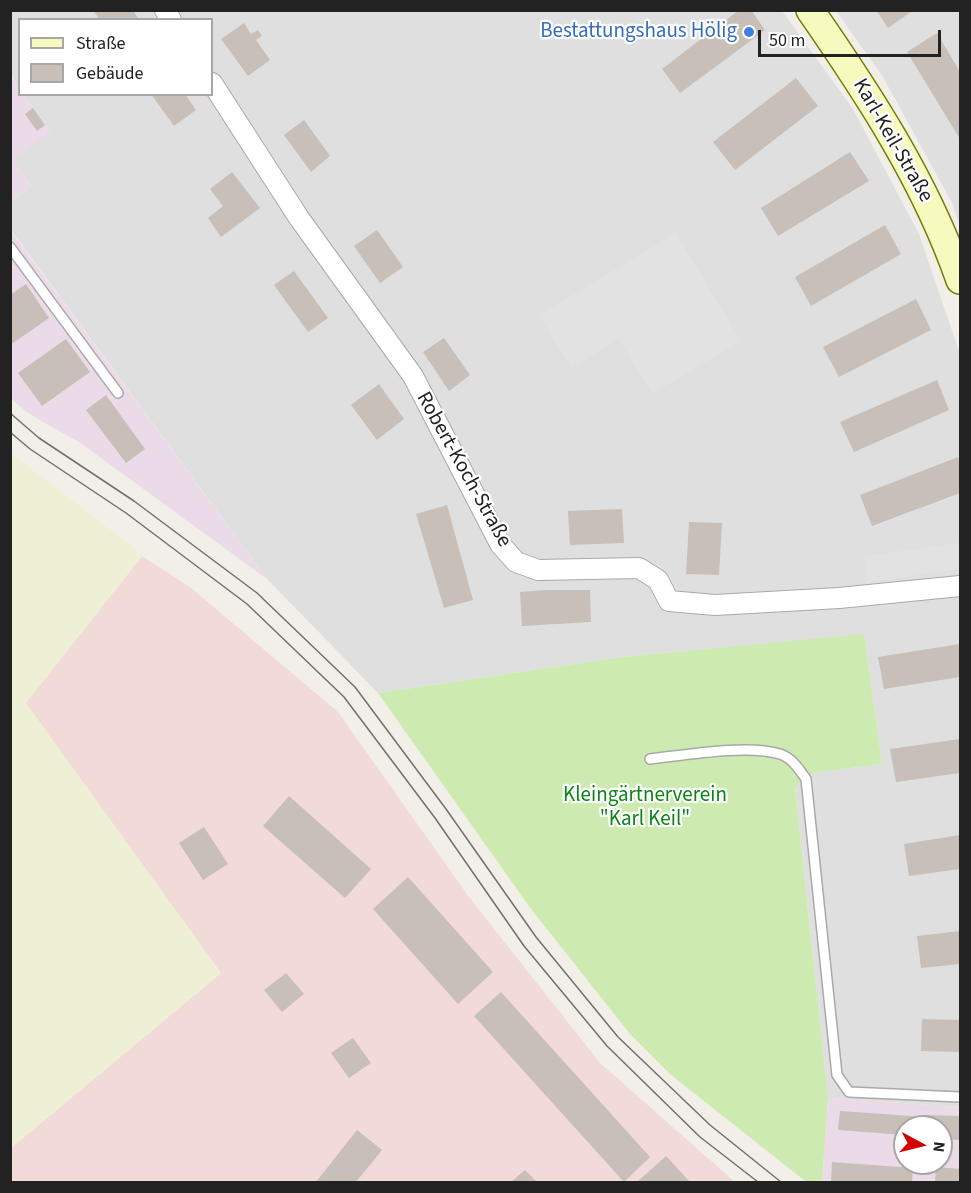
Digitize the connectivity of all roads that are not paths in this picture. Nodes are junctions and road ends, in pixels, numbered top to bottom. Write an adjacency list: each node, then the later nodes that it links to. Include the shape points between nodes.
1 (810, 10): 4 (main road, Karl-Keil-Straße, via 859,80 916,177)
2 (213, 84): 6 (street, Robert-Koch-Straße, via 299,218 412,376 500,543 516,562 538,570 639,568 658,580 669,601 715,605)
3 (10, 247): 5 (lane)
4 (960, 280)
5 (118, 393)
6 (960, 586)
7 (650, 759): 8 (lane, via 749,750 781,754 796,764 806,779 837,1075 849,1092)
8 (960, 1097)

